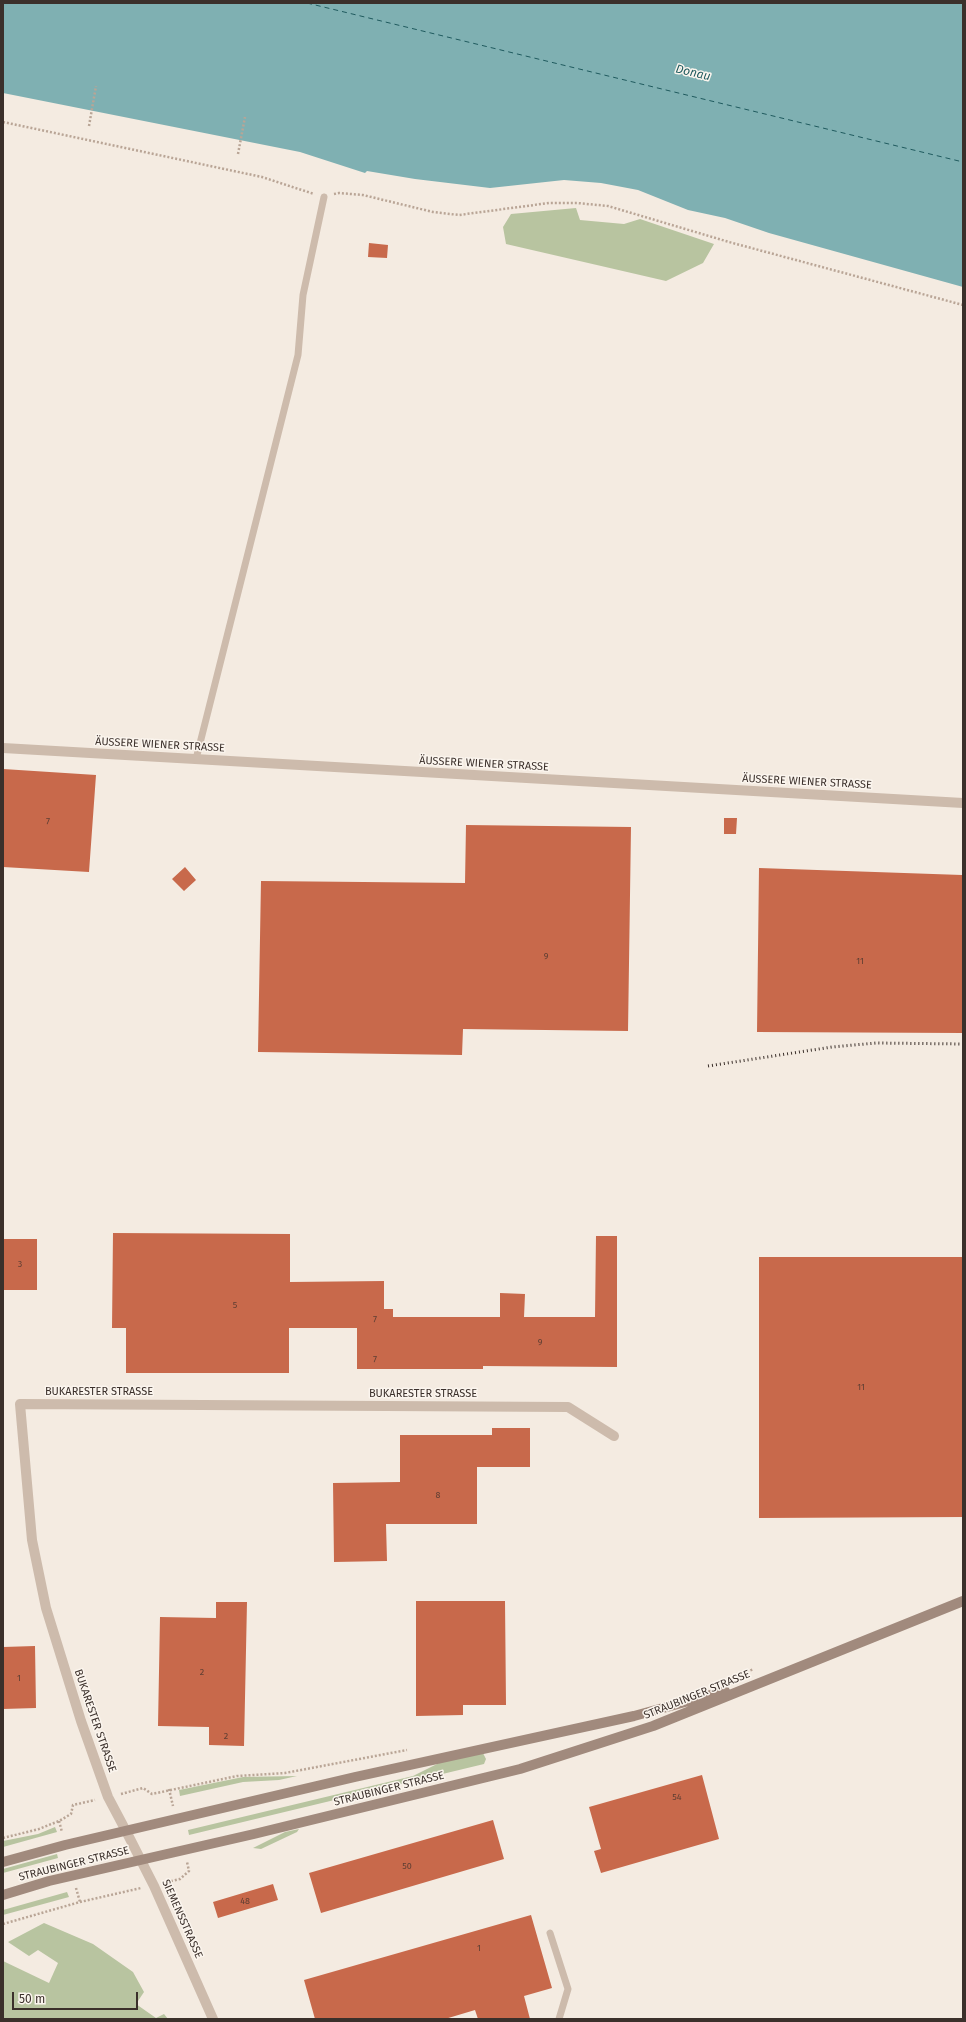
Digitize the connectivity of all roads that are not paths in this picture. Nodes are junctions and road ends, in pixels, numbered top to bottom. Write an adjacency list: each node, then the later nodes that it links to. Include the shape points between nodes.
1 (324, 197): 3 (lane, via 303,295 298,355)
2 (3, 748): 3 (street, ÄUSSERE WIENER STRASSE)
3 (196, 759): 4 (street, ÄUSSERE WIENER STRASSE)
4 (963, 803)
5 (614, 1436): 8 (street, BUKARESTER STRASSE, via 568,1407 20,1404 32,1540 46,1608 80,1721 108,1797)
6 (963, 1601): 7 (main road, STRAUBINGER STRASSE)
7 (772, 1678): 8 (main road, STRAUBINGER STRASSE, via 634,1716); 9 (main road, STRAUBINGER STRASSE, via 653,1726 520,1769)
8 (126, 1831): 9 (street, SIEMENSSTRASSE); 10 (main road, STRAUBINGER STRASSE)
9 (141, 1860): 11 (main road, STRAUBINGER STRASSE, via 49,1881); 13 (street, SIEMENSSTRASSE)
10 (3, 1862)
11 (3, 1895)
12 (550, 1933): 14 (lane, via 568,1990)
13 (213, 2019)
14 (559, 2019)

